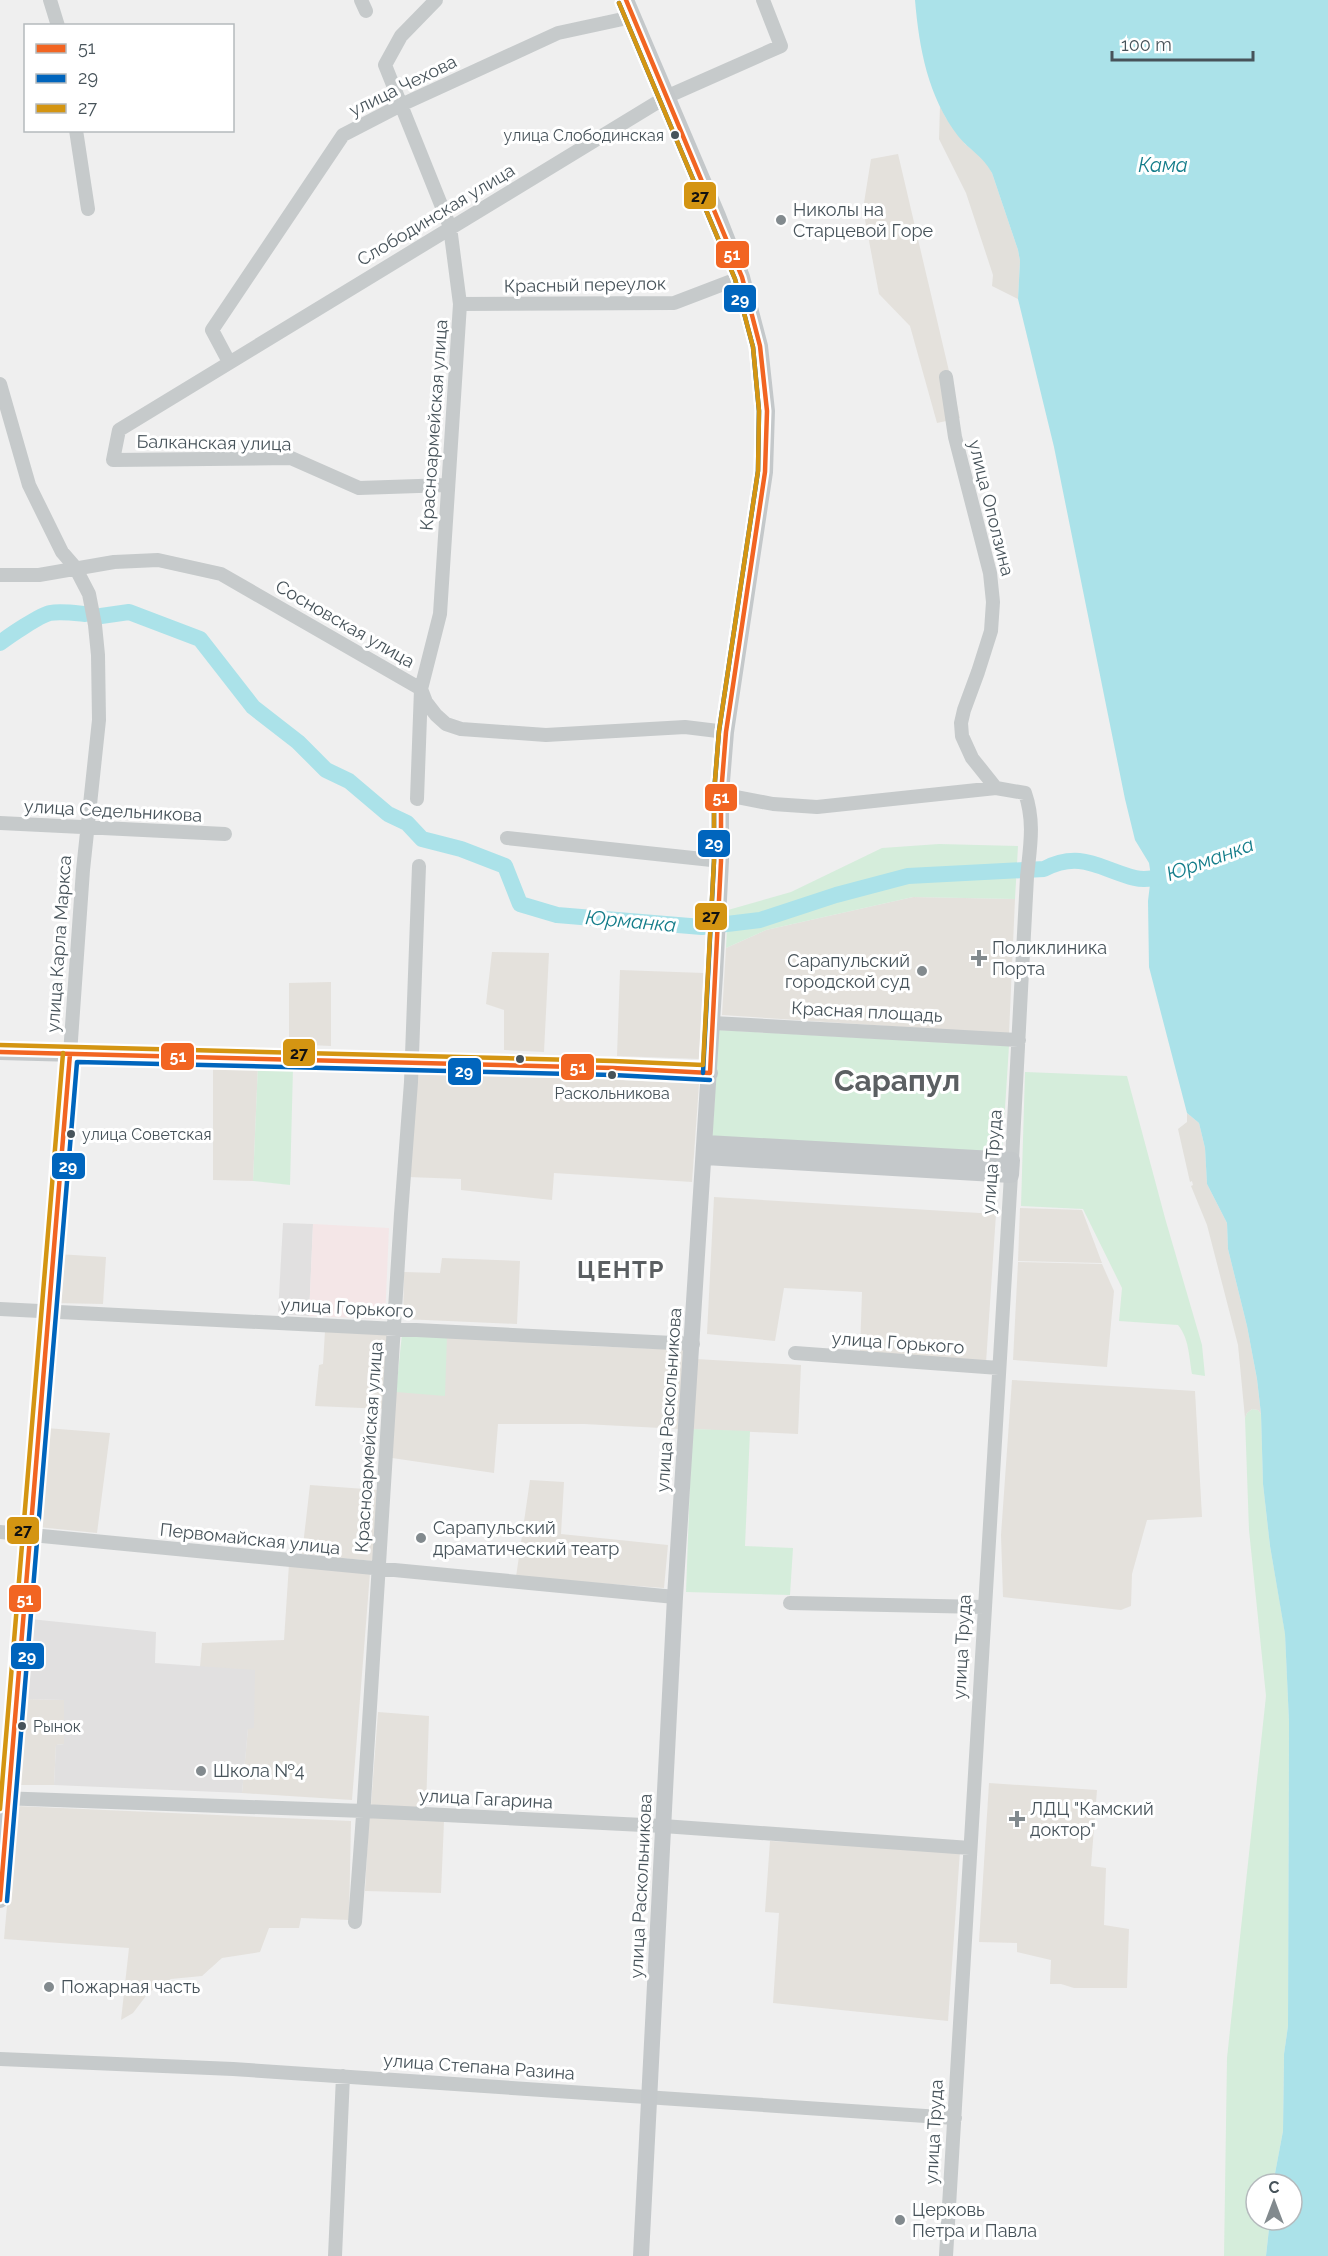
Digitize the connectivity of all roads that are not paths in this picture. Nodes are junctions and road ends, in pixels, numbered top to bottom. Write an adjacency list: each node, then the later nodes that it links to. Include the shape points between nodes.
1 (50, 0): 6 (street)
2 (436, 0): 8 (street, Красноармейская улица, via 401,36 385,65)
3 (626, 0): 5 (main road, улица Раскольникова)
4 (763, 0): 7 (street, Слободинская улица, via 781,46)
5 (632, 17): 7 (main road, улица Раскольникова); 8 (street, улица Чехова, via 558,33)
6 (57, 24)
7 (666, 97): 11 (street, Слободинская улица); 12 (main road, улица Раскольникова)
8 (401, 105): 11 (street, Красноармейская улица); 14 (street, улица Чехова, via 343,135 212,330)
9 (76, 132): 10 (street)
10 (88, 209)
11 (450, 227): 13 (street, Красноармейская улица); 14 (street, Слободинская улица)
12 (742, 277): 13 (street, Красный переулок, via 674,303); 22 (main road, улица Раскольникова, via 760,346 768,411 765,472)
13 (460, 304): 18 (street, Красноармейская улица)
14 (229, 362): 17 (street, Слободинская улица)
15 (946, 377): 23 (street, улица Оползина, via 955,437 990,573 993,602 991,631 964,710 962,736 972,758)
16 (0, 384): 19 (street, улица Карла Маркса, via 29,485 62,552)
17 (119, 430): 18 (street, Балканская улица, via 113,460 291,458 359,488)
18 (448, 485): 21 (street, Красноармейская улица, via 440,614)
19 (75, 567): 20 (street, Сосновская улица, via 39,575); 21 (street, Сосновская улица, via 158,560 221,574); 27 (street, улица Карла Маркса, via 89,594 98,655 99,720)
20 (0, 575)
21 (421, 689): 22 (street, Сосновская улица, via 436,715 461,729 546,735 685,728); 25 (street, Красноармейская улица)
22 (726, 732): 24 (main road, улица Раскольникова)
23 (996, 788): 24 (street, via 817,807); 33 (street, via 1025,793 1031,811)
24 (721, 794): 31 (main road, улица Раскольникова)
25 (417, 799)
26 (0, 823): 27 (street, улица Седельникова)
27 (88, 828): 28 (street, улица Седельникова); 35 (street, улица Карла Маркса)
28 (225, 834)
29 (507, 838): 31 (street)
30 (419, 866): 36 (street, Красноармейская улица)
31 (720, 866): 32 (main road, улица Раскольникова)
32 (713, 1023): 33 (street, Красная площадь); 37 (main road, улица Раскольникова)
33 (1019, 1040): 39 (street, улица Труда)
34 (0, 1052): 35 (main road)
35 (70, 1054): 36 (main road); 41 (main road, улица Карла Маркса)
36 (412, 1063): 37 (main road); 42 (street, Красноармейская улица)
37 (710, 1073): 38 (main road, улица Раскольникова)
38 (705, 1150): 39 (main road); 43 (main road, улица Раскольникова)
39 (1011, 1168): 45 (street, улица Труда)
40 (0, 1309): 41 (street, улица Горького)
41 (49, 1311): 42 (street, улица Горького); 47 (main road, улица Карла Маркса)
42 (394, 1328): 43 (street, улица Горького); 48 (street, Красноармейская улица)
43 (693, 1344): 49 (main road, улица Раскольникова)
44 (795, 1353): 45 (street, улица Горького)
45 (999, 1368): 51 (street, улица Труда)
46 (0, 1532): 47 (street, Первомайская улица)
47 (31, 1535): 48 (street, Первомайская улица); 52 (main road, улица Карла Маркса)
48 (379, 1569): 49 (street, Первомайская улица); 53 (street, Красноармейская улица)
49 (675, 1597): 54 (main road, улица Раскольникова)
50 (790, 1603): 51 (street)
51 (984, 1607): 55 (street, улица Труда)
52 (5, 1799): 53 (street, улица Гагарина); 56 (main road, улица Карла Маркса)
53 (364, 1811): 54 (street, улица Гагарина); 57 (street, Красноармейская улица)
54 (663, 1826): 55 (street, улица Гагарина); 60 (main road, улица Раскольникова)
55 (970, 1848): 61 (street, улица Труда)
56 (0, 1900)
57 (355, 1922)
58 (0, 2059): 59 (street, улица Степана Разина)
59 (343, 2076): 60 (street, улица Степана Разина); 62 (street)
60 (651, 2098): 61 (street, улица Степана Разина); 63 (main road, улица Раскольникова)
61 (955, 2118): 64 (street, улица Труда)
62 (335, 2256)
63 (641, 2256)
64 (946, 2256)

